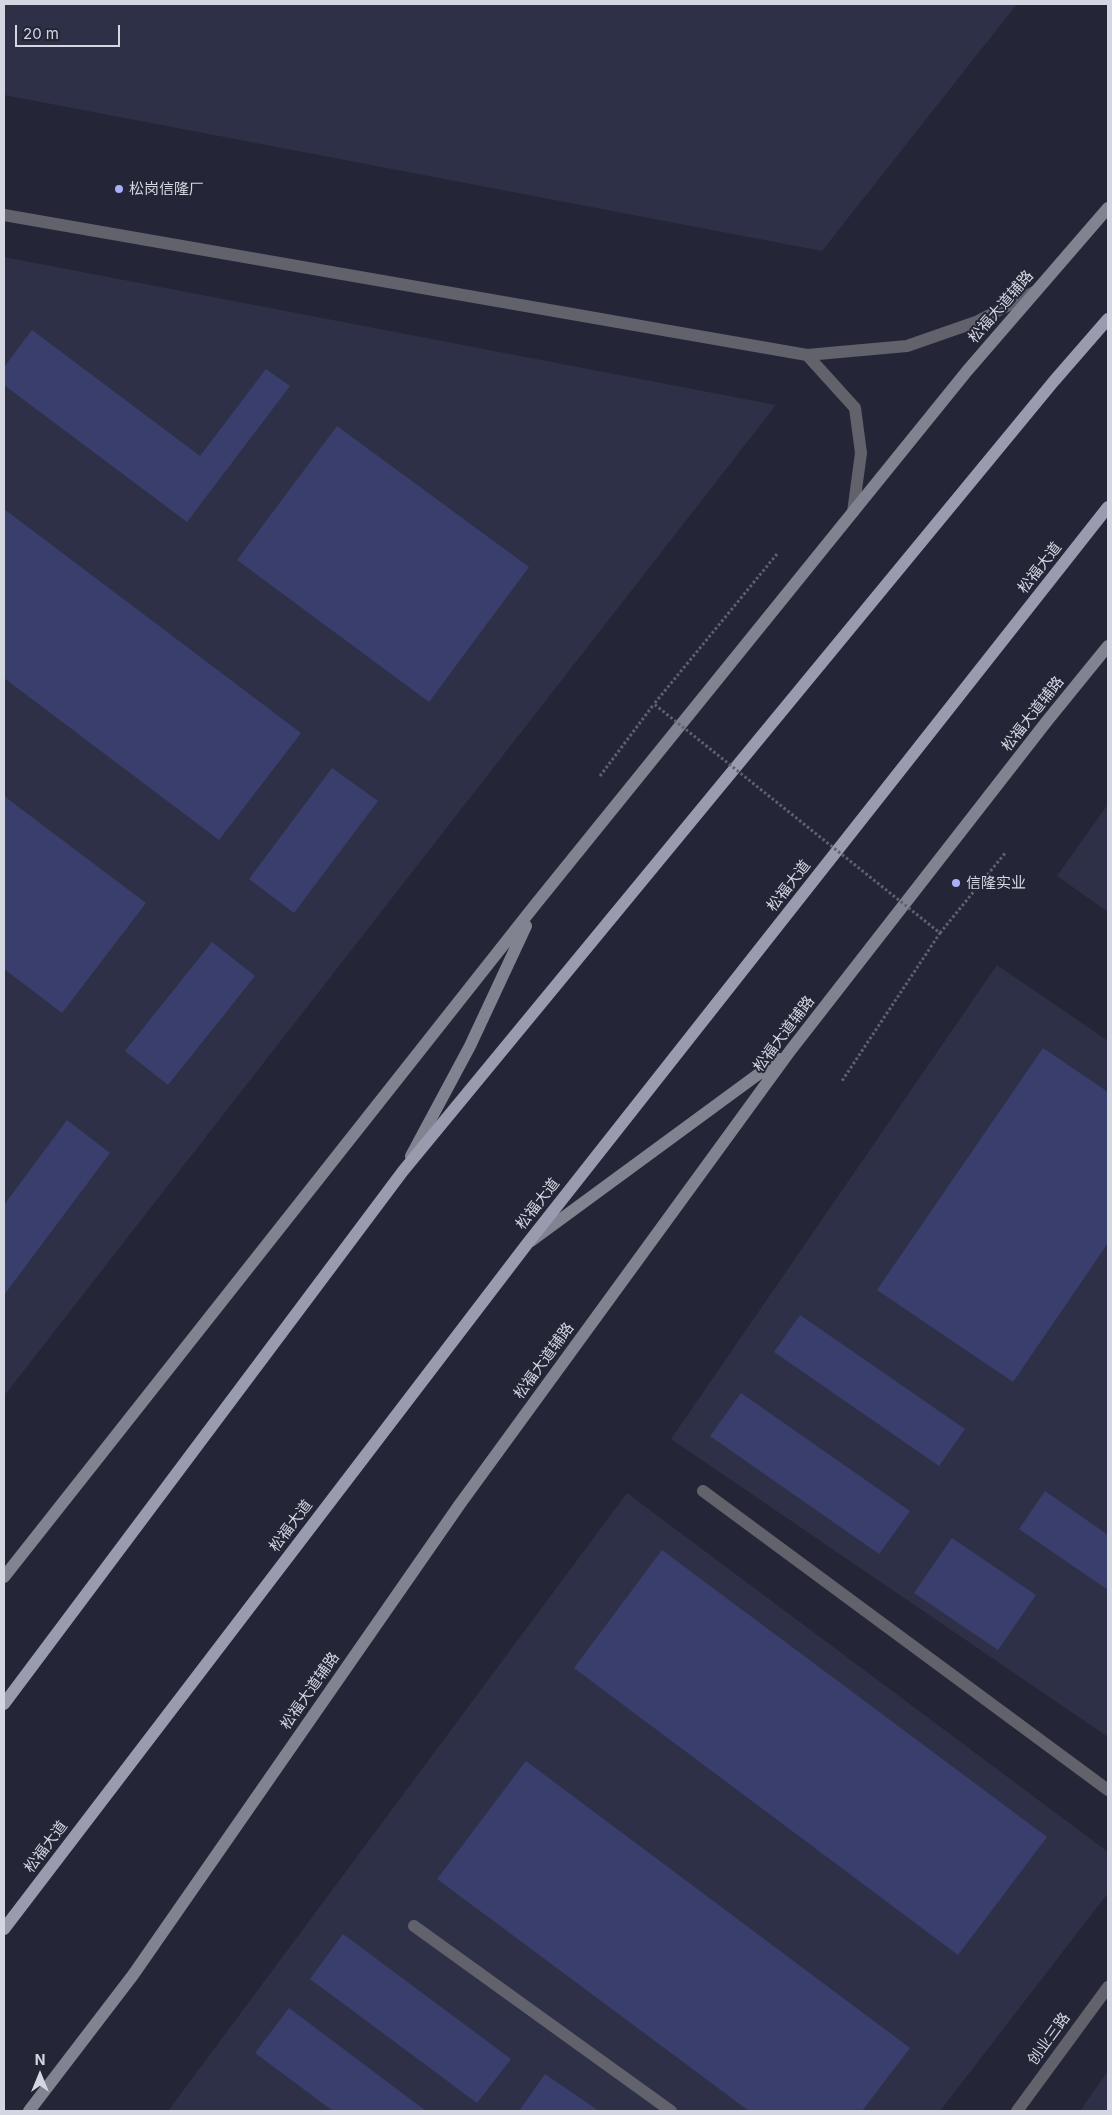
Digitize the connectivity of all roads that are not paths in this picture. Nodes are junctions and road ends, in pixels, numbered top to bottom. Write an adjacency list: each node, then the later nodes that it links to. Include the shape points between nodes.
1 (1108, 208): 3 (main road, 松福大道辅路)
2 (4, 215): 5 (street)
3 (1038, 290): 5 (street, via 976,322 907,346); 7 (main road, 松福大道辅路, via 967,371)
4 (1108, 319): 11 (main road)
5 (807, 355): 7 (street, via 855,408 861,453)
6 (1108, 508): 12 (main road, 松福大道)
7 (853, 512): 9 (main road, 松福大道辅路)
8 (1108, 646): 10 (main road, 松福大道辅路)
9 (535, 906): 11 (main road, via 470,1046); 14 (main road, 松福大道辅路)
10 (790, 1051): 12 (main road); 20 (main road, 松福大道辅路, via 460,1504 133,1975)
11 (404, 1171): 15 (main road)
12 (527, 1244): 18 (main road, 松福大道)
13 (703, 1491): 16 (street)
14 (4, 1577)
15 (4, 1704)
16 (1108, 1790)
17 (414, 1926): 21 (street)
18 (4, 1929)
19 (1108, 1987): 22 (street, 创业三路)
20 (29, 2111)
21 (671, 2111)
22 (1017, 2111)

